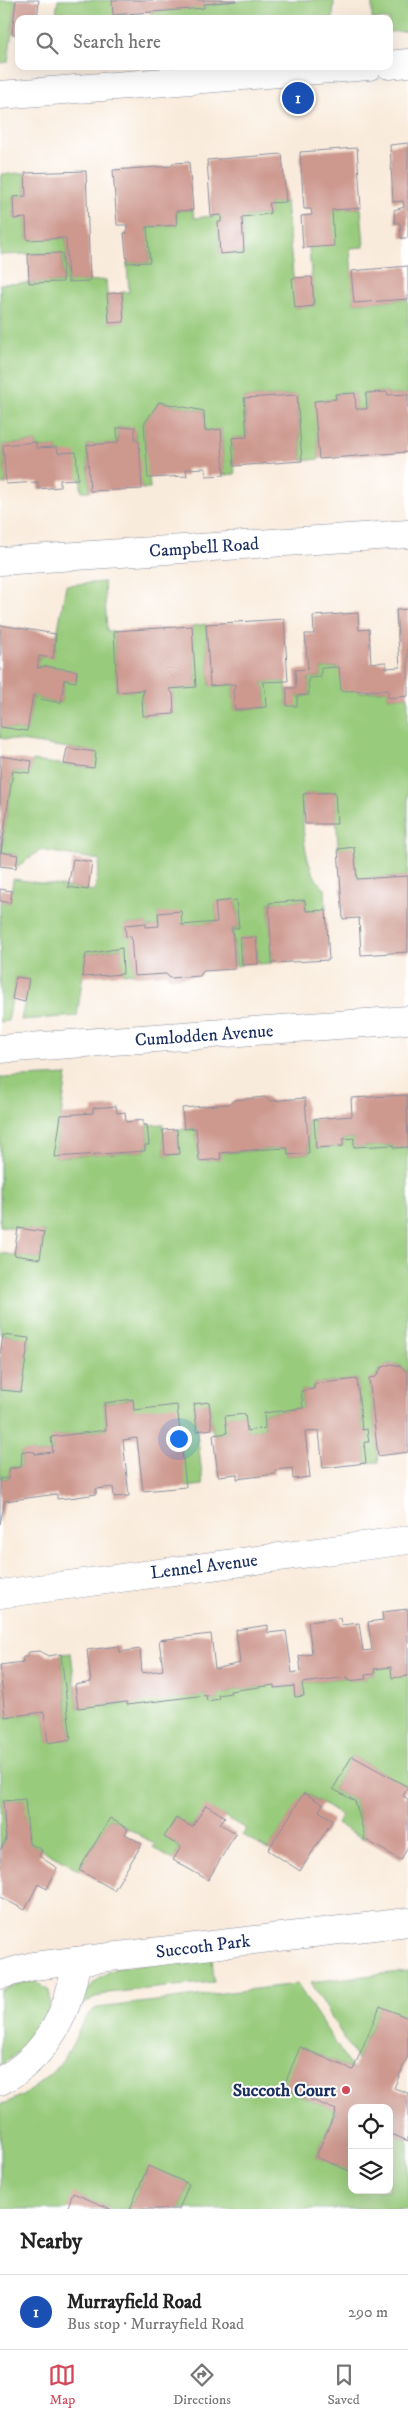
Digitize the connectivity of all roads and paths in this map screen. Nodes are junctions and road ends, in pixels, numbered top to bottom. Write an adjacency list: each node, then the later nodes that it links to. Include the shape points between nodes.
1 (408, 63): 2 (street)
2 (393, 65)
3 (317, 70): 4 (street)
4 (0, 95)
5 (408, 534): 6 (street, Campbell Road)
6 (0, 561)
7 (408, 1020): 8 (street, Cumlodden Avenue)
8 (0, 1049)
9 (408, 1540): 10 (street, Lennel Avenue)
10 (0, 1594)
11 (408, 1922): 12 (street, Succoth Park)
12 (76, 1961): 13 (street, Succoth Park, via 19,1968); 14 (street, via 70,1999 50,2038 25,2064)
13 (0, 1975)
14 (0, 2082)

